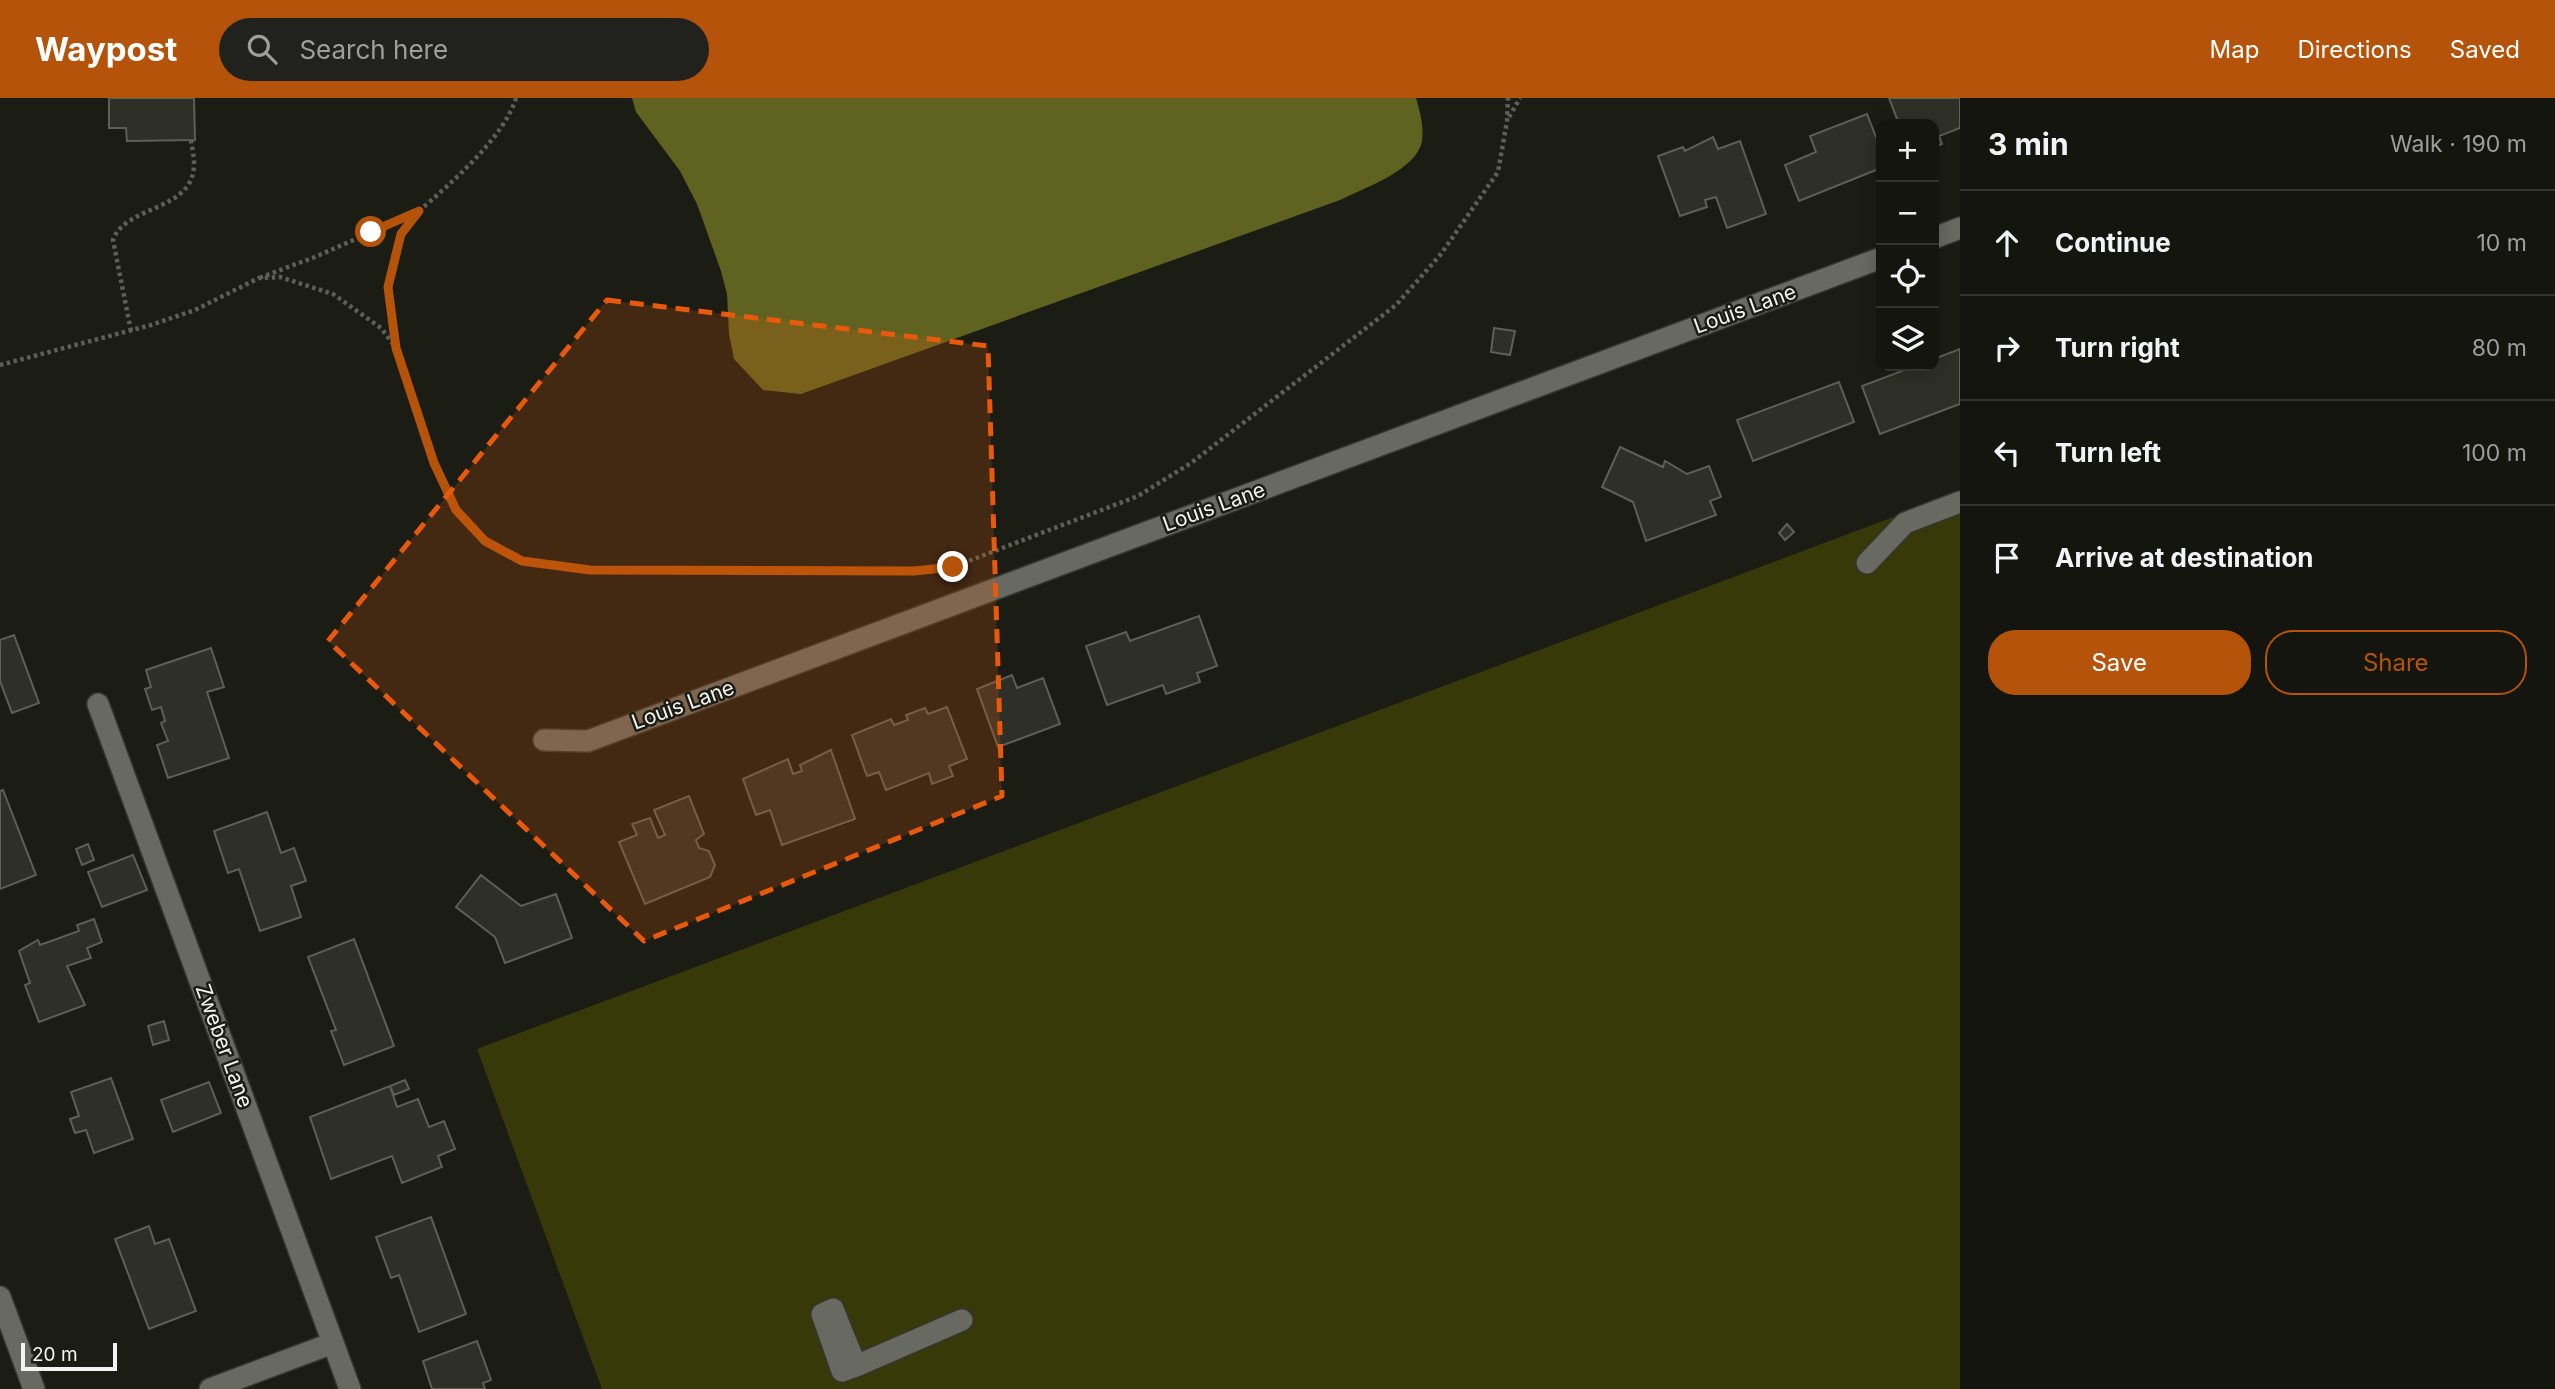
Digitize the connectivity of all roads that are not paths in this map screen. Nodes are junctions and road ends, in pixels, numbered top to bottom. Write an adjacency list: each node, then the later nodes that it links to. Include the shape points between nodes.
1 (1960, 228): 2 (street)
2 (1939, 236)
3 (1876, 260): 7 (street, Louis Lane, via 588,741)
4 (1960, 502): 5 (street, via 1905,523)
5 (1867, 563)
6 (98, 704): 10 (street, Zweber Lane)
7 (544, 740)
8 (0, 1297): 12 (street)
9 (962, 1320): 11 (street)
10 (333, 1343): 13 (street); 14 (street, Zweber Lane)
11 (856, 1366)
12 (34, 1389)
13 (210, 1389)
14 (350, 1389)

